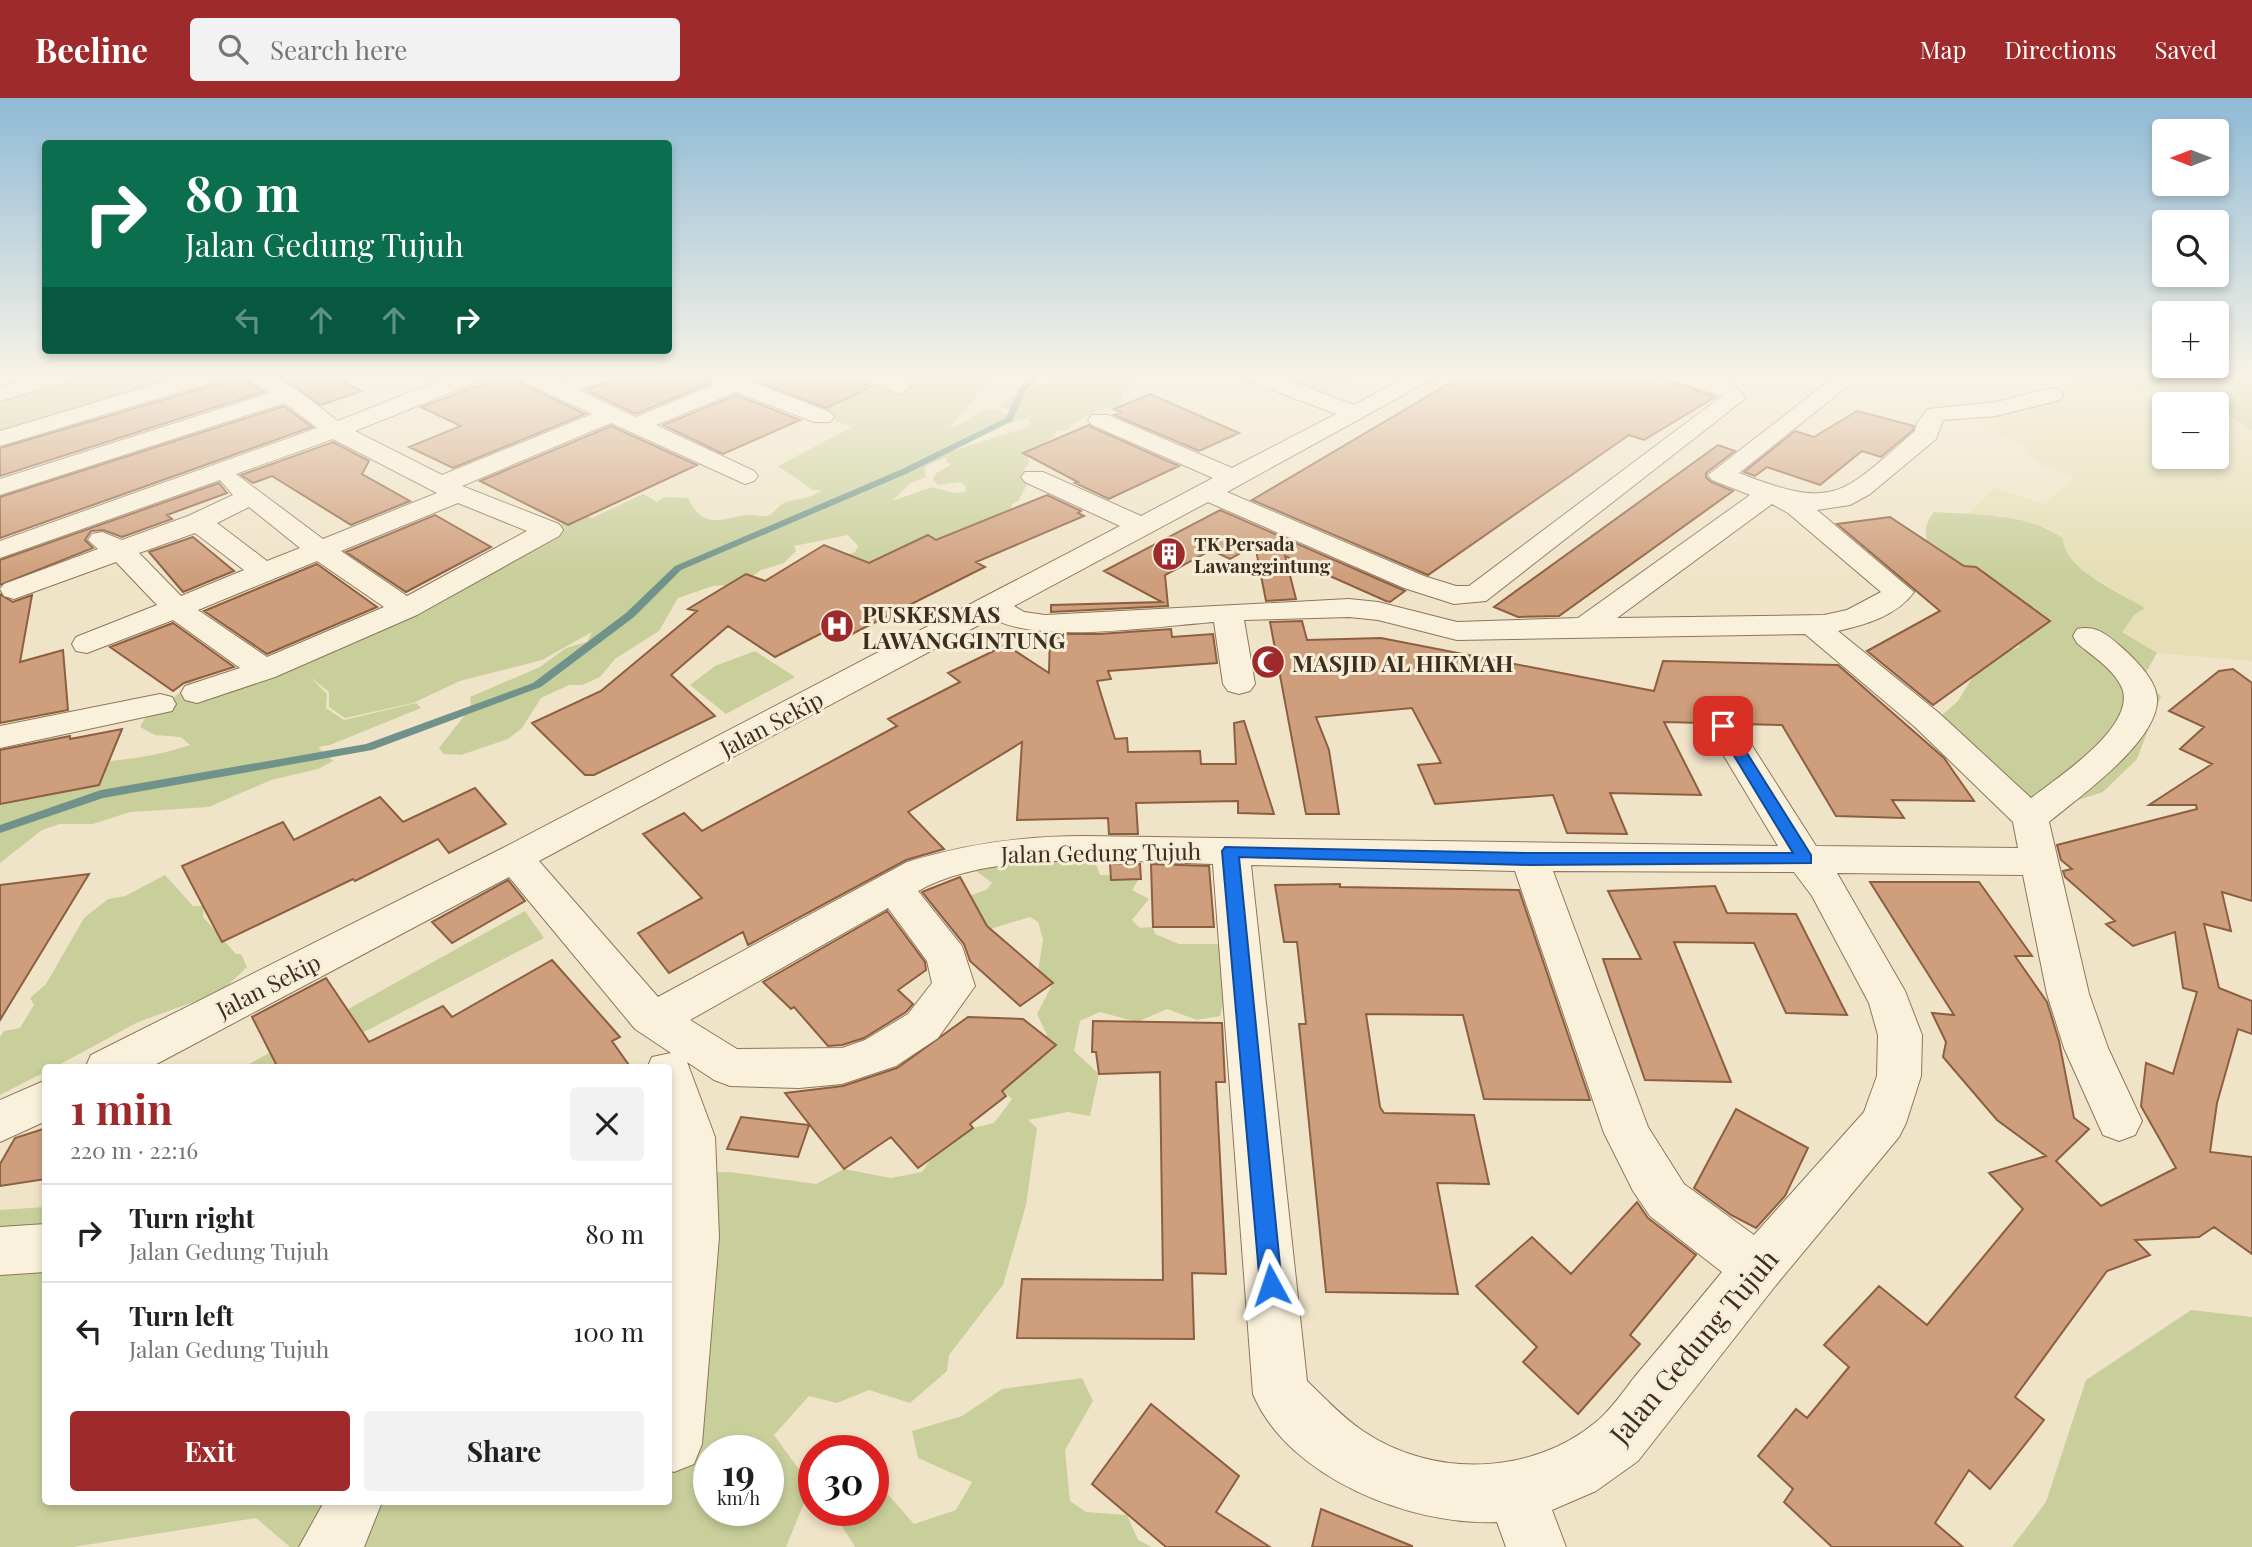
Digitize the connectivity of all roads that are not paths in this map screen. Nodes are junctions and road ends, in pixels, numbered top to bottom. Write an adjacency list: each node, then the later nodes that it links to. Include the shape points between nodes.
1 (97, 441): 12 (street)
2 (144, 441): 12 (street)
3 (305, 441): 13 (street)
4 (355, 441): 19 (street)
5 (554, 441): 19 (street)
6 (666, 441): 14 (street)
7 (1138, 441): 16 (street)
8 (1303, 441): 16 (street, Jalan Sekip)
9 (1678, 441): 16 (street, via 1476,595 1454,596 1414,582)
10 (1765, 441): 20 (street, via 1721,475)
11 (1918, 441): 20 (street, via 1843,499 1809,503)
12 (112, 451): 17 (street); 18 (street)
13 (219, 471): 18 (street); 21 (street)
14 (745, 476)
15 (1034, 477): 24 (street)
16 (1220, 485): 24 (street, Jalan Sekip)
17 (0, 487)
18 (169, 489): 23 (street)
19 (449, 490): 26 (street); 32 (street, via 549,530)
20 (1770, 494): 34 (street, via 1797,507 1899,592 1842,624); 35 (street)
21 (251, 496): 22 (street); 26 (street)
22 (198, 522): 27 (street); 28 (street)
23 (75, 524): 25 (street); 27 (street)
24 (1142, 526): 30 (street, Jalan Sekip)
25 (0, 550)
26 (320, 550): 28 (street); 32 (street)
27 (122, 552): 29 (street); 31 (street)
28 (265, 573): 31 (street)
29 (14, 590)
30 (992, 606): 33 (street, via 1016,620 1045,624); 46 (street, Jalan Sekip)
31 (175, 607): 37 (street); 38 (street)
32 (406, 609): 38 (street)
33 (1227, 612): 35 (street, via 1349,608 1457,631); 39 (street)
34 (1812, 625): 35 (street); 44 (street, via 1927,720)
35 (1586, 627)
36 (2088, 636): 44 (street, via 2133,679 2142,698 2138,718 2125,738)
37 (88, 644)
38 (264, 670): 40 (street)
39 (1239, 684)
40 (197, 692)
41 (160, 704): 43 (street)
42 (1723, 726): 48 (street, Jalan Gedung Tujuh)
43 (0, 737)
44 (2030, 818): 49 (street)
45 (1231, 851): 47 (street, Jalan Gedung Tujuh); 50 (street, Jalan Gedung Tujuh, via 992,853 948,862); 62 (street, Jalan Gedung Tujuh, via 1281,1394 1344,1452 1387,1474 1427,1487 1476,1494)
46 (514, 859): 51 (street); 52 (street, Jalan Sekip)
47 (1530, 859): 48 (street, Jalan Gedung Tujuh); 60 (street, via 1627,1133 1650,1176 1667,1200)
48 (1805, 859): 49 (street, Jalan Gedung Tujuh); 60 (street, Jalan Gedung Tujuh, via 1827,888 1890,1003 1900,1035 1899,1076 1883,1123)
49 (2040, 862): 56 (street, via 2068,993 2086,1048)
50 (894, 887): 51 (street, Jalan Gedung Tujuh, via 663,1015); 51 (street, via 947,957 954,986 923,1026 880,1053 842,1066 730,1067)
51 (650, 1017): 53 (street)
52 (115, 1064)
53 (666, 1064)
54 (672, 1080): 61 (street, via 692,1137 693,1212)
55 (42, 1101): 57 (street)
56 (2119, 1121)
57 (0, 1122)
58 (42, 1248): 59 (street)
59 (0, 1251)
60 (1758, 1268): 62 (street, Jalan Gedung Tujuh, via 1618,1441 1558,1479)
61 (674, 1444)
62 (1516, 1491): 65 (street)
63 (353, 1505): 64 (street)
64 (329, 1547)
65 (1536, 1547)

